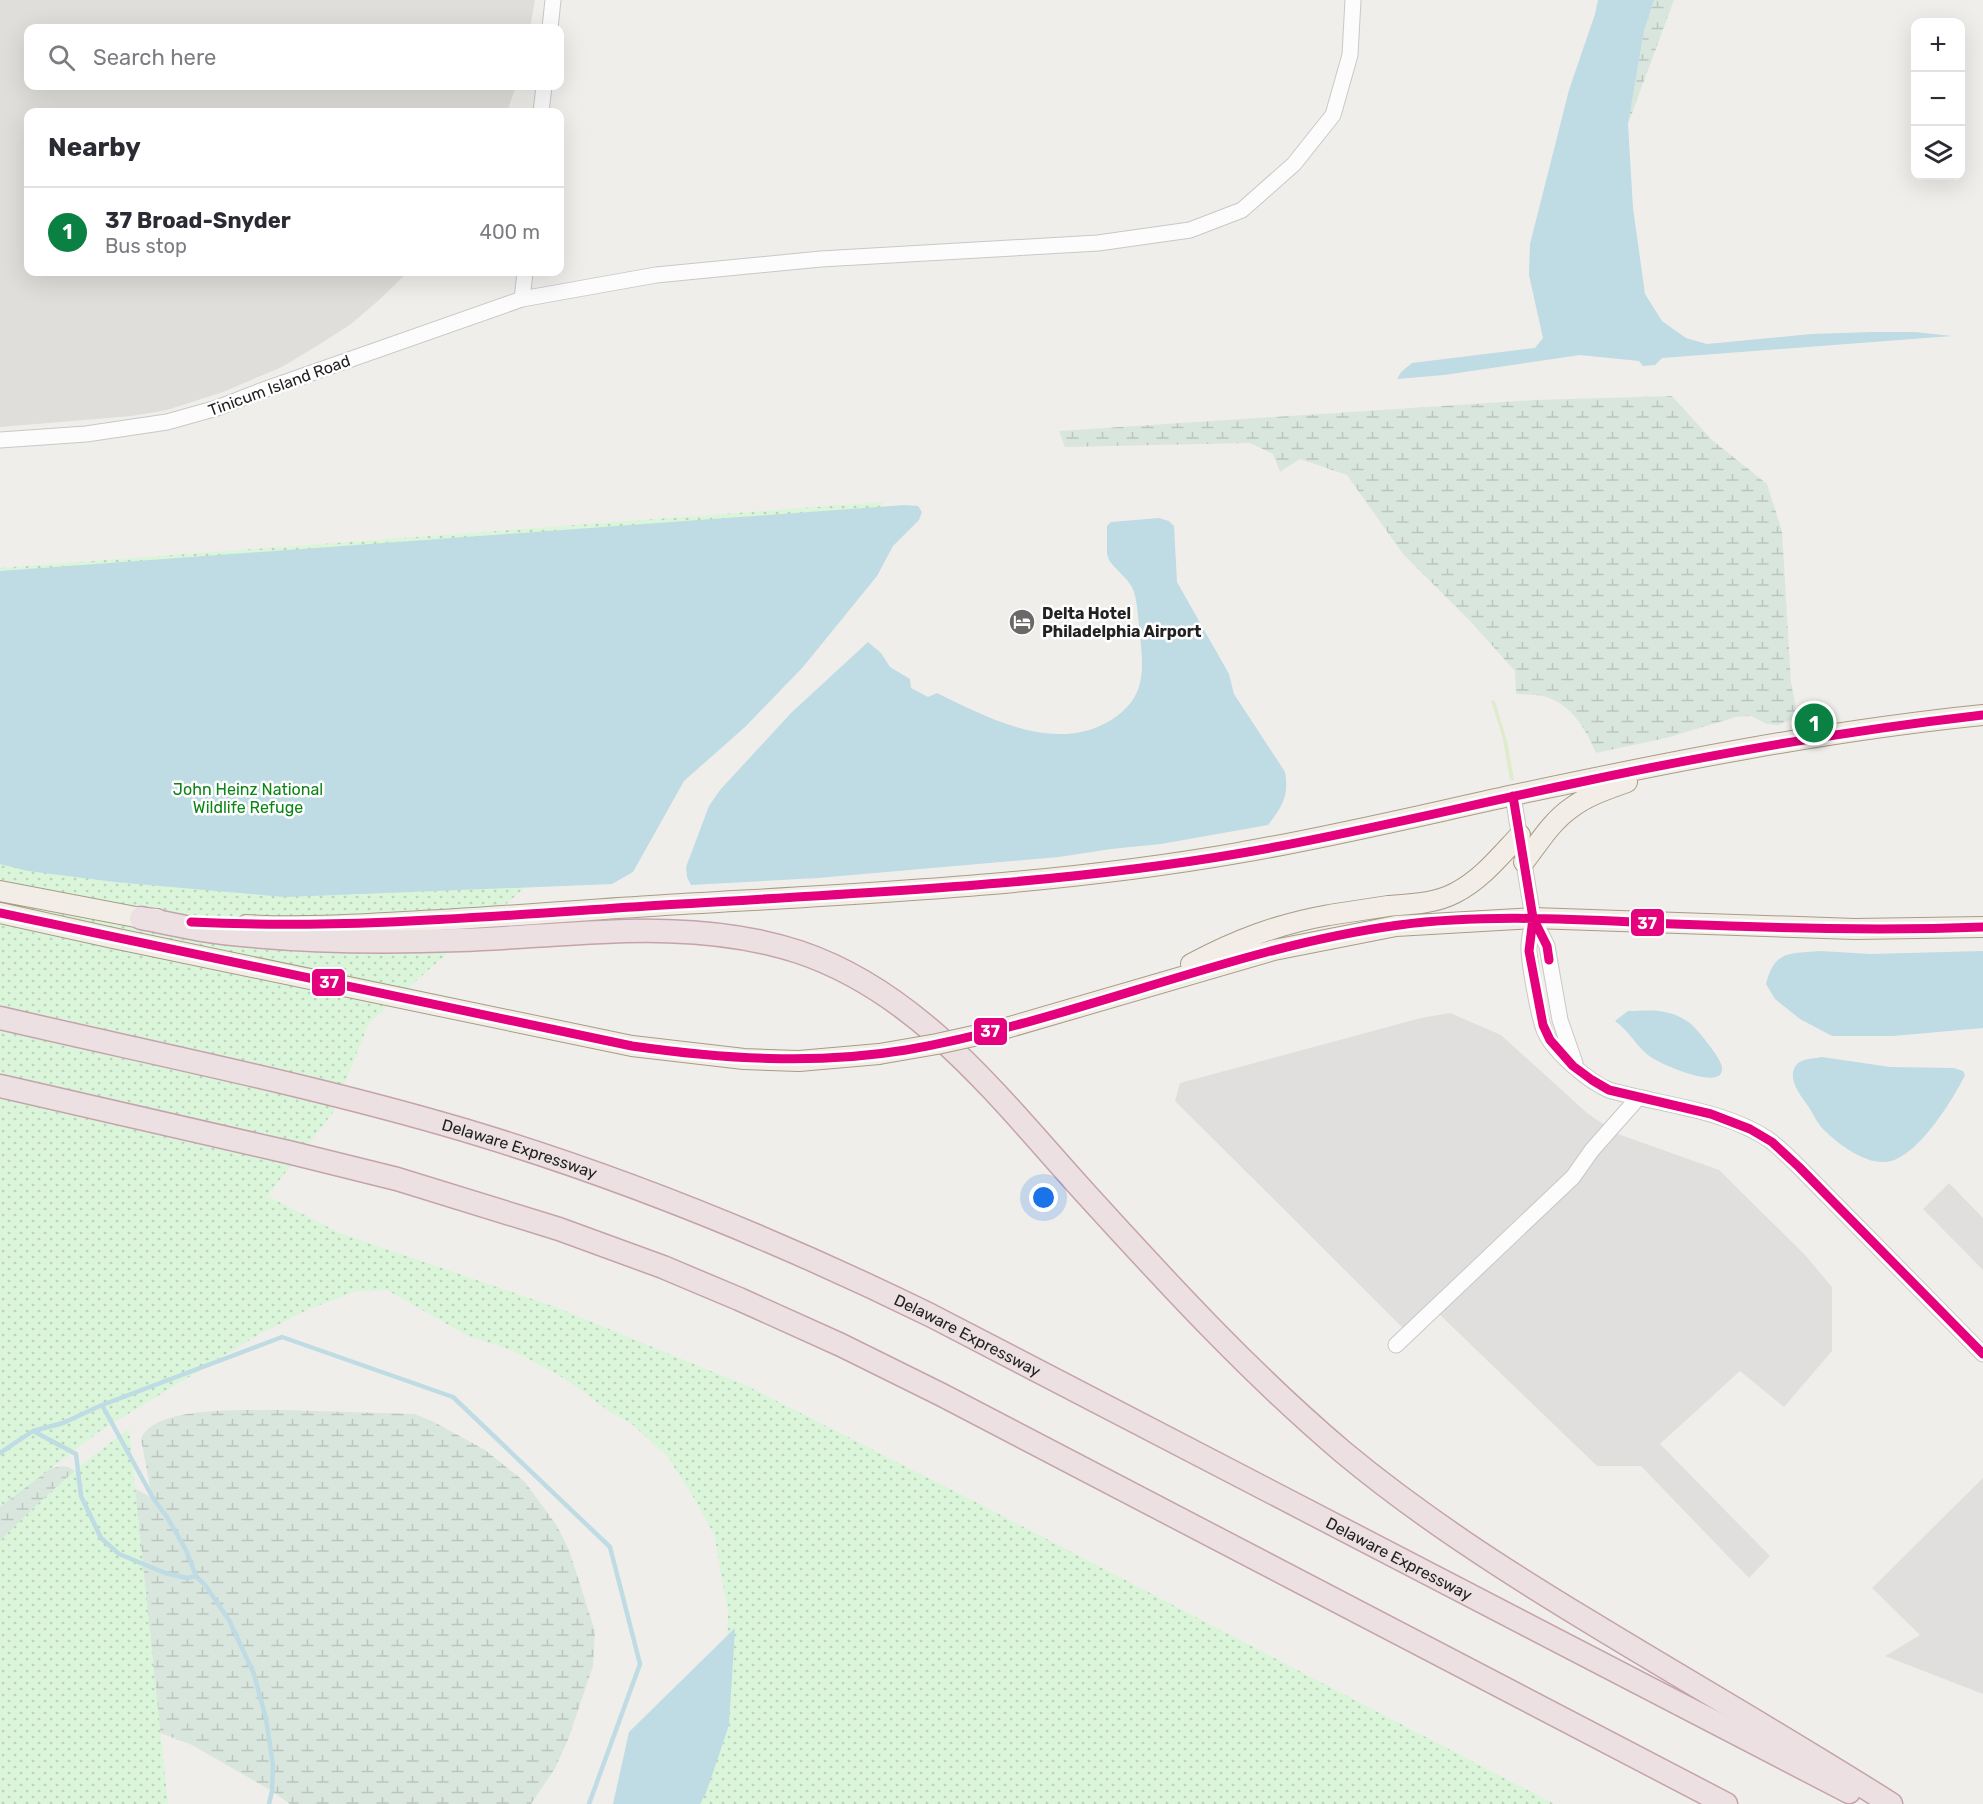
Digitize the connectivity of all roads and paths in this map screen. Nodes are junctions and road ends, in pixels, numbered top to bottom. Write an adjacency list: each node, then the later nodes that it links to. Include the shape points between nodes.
1 (553, 0): 3 (street)
2 (1353, 0): 7 (street, Tinicum Island Road, via 1350,55 1333,115 1294,164 1242,210 1191,230 1098,243 821,259 656,275)
3 (550, 24)
4 (544, 90): 5 (street)
5 (541, 108)
6 (525, 276): 7 (street)
7 (522, 299): 8 (street, Tinicum Island Road, via 193,416 143,427)
8 (0, 440)
9 (1983, 715): 10 (main road, via 1805,739)
10 (1678, 763): 11 (main road); 13 (main road, via 1595,794 1570,808)
11 (1513, 796): 12 (street); 16 (main road, via 1240,853 1002,883 372,924 282,927)
12 (1520, 835): 13 (street); 19 (main road, via 1477,879 1444,898 1279,926 1238,940)
13 (1524, 862): 17 (street)
14 (0, 891): 16 (main road)
15 (0, 913): 19 (main road, bridge, via 659,1050 735,1059 799,1061 937,1044 996,1031)
16 (141, 918): 27 (highway, via 218,933 348,941 698,932 776,945 844,971 903,1007 955,1053 1177,1293 1239,1356 1352,1459 1483,1555)
17 (1533, 918): 18 (main road, via 1855,929); 19 (main road, via 1385,928 1274,950); 22 (street, via 1529,949 1549,1040 1600,1087)
18 (1983, 927)
19 (1148, 986)
20 (0, 1018): 26 (highway, Delaware Expressway, via 413,1115 624,1182 779,1244 930,1315)
21 (0, 1086): 25 (highway, via 397,1179 559,1229 663,1267 791,1322 981,1416)
22 (1638, 1098): 23 (street, via 1573,1177); 24 (street, via 1711,1115 1767,1139)
23 (1396, 1345)
24 (1983, 1354)
25 (1726, 1804)
26 (1873, 1804)
27 (1891, 1804)

